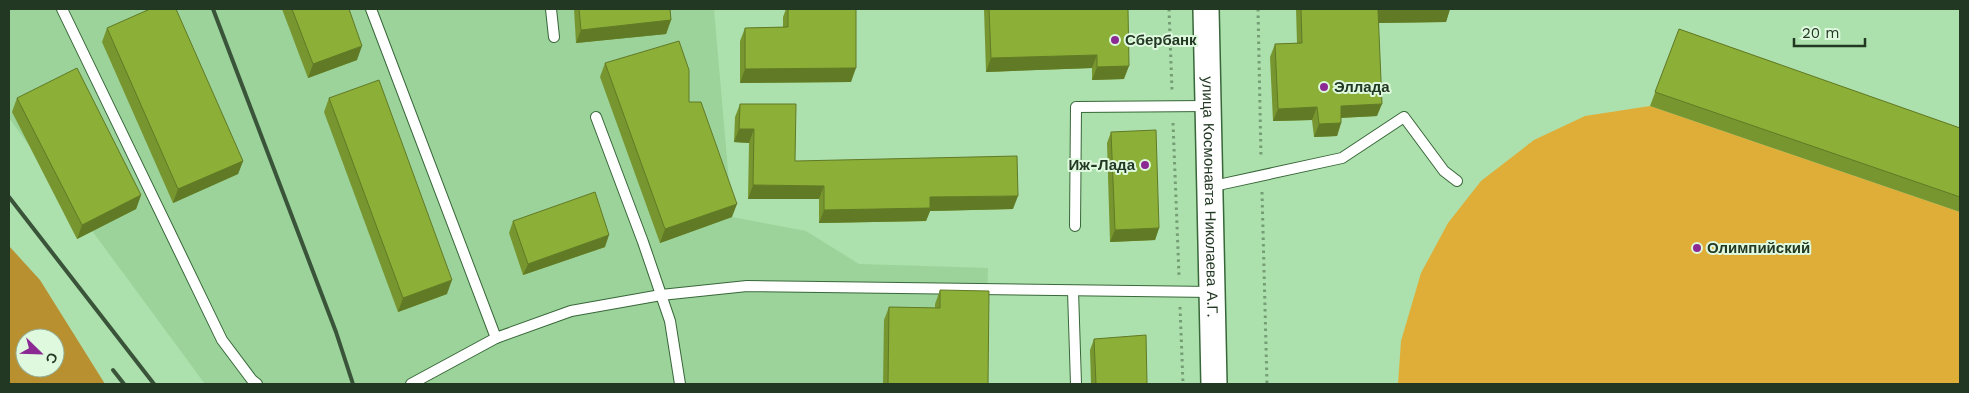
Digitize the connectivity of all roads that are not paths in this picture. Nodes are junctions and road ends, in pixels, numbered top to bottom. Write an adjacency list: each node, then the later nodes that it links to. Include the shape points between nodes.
1 (62, 9): 15 (lane, via 222,340)
2 (371, 9): 14 (lane)
3 (551, 9): 5 (lane)
4 (1206, 9): 6 (street, улица Космонавта Николаева А.Г.)
5 (554, 37)
6 (1208, 106): 9 (street, улица Космонавта Николаева А.Г.); 10 (lane, via 1076,107)
7 (596, 118): 13 (lane)
8 (1457, 181): 9 (lane, via 1444,171 1404,117 1342,158)
9 (1209, 187): 12 (street, улица Космонавта Николаева А.Г.)
10 (1075, 226)
11 (1073, 291): 12 (lane); 13 (lane, via 747,286); 18 (lane)
12 (1212, 292): 19 (street, улица Космонавта Николаева А.Г.)
13 (661, 296): 14 (lane, via 571,311); 17 (lane, via 670,321)
14 (496, 338): 16 (lane)
15 (257, 384)
16 (411, 384)
17 (680, 384)
18 (1076, 384)
19 (1214, 384)

